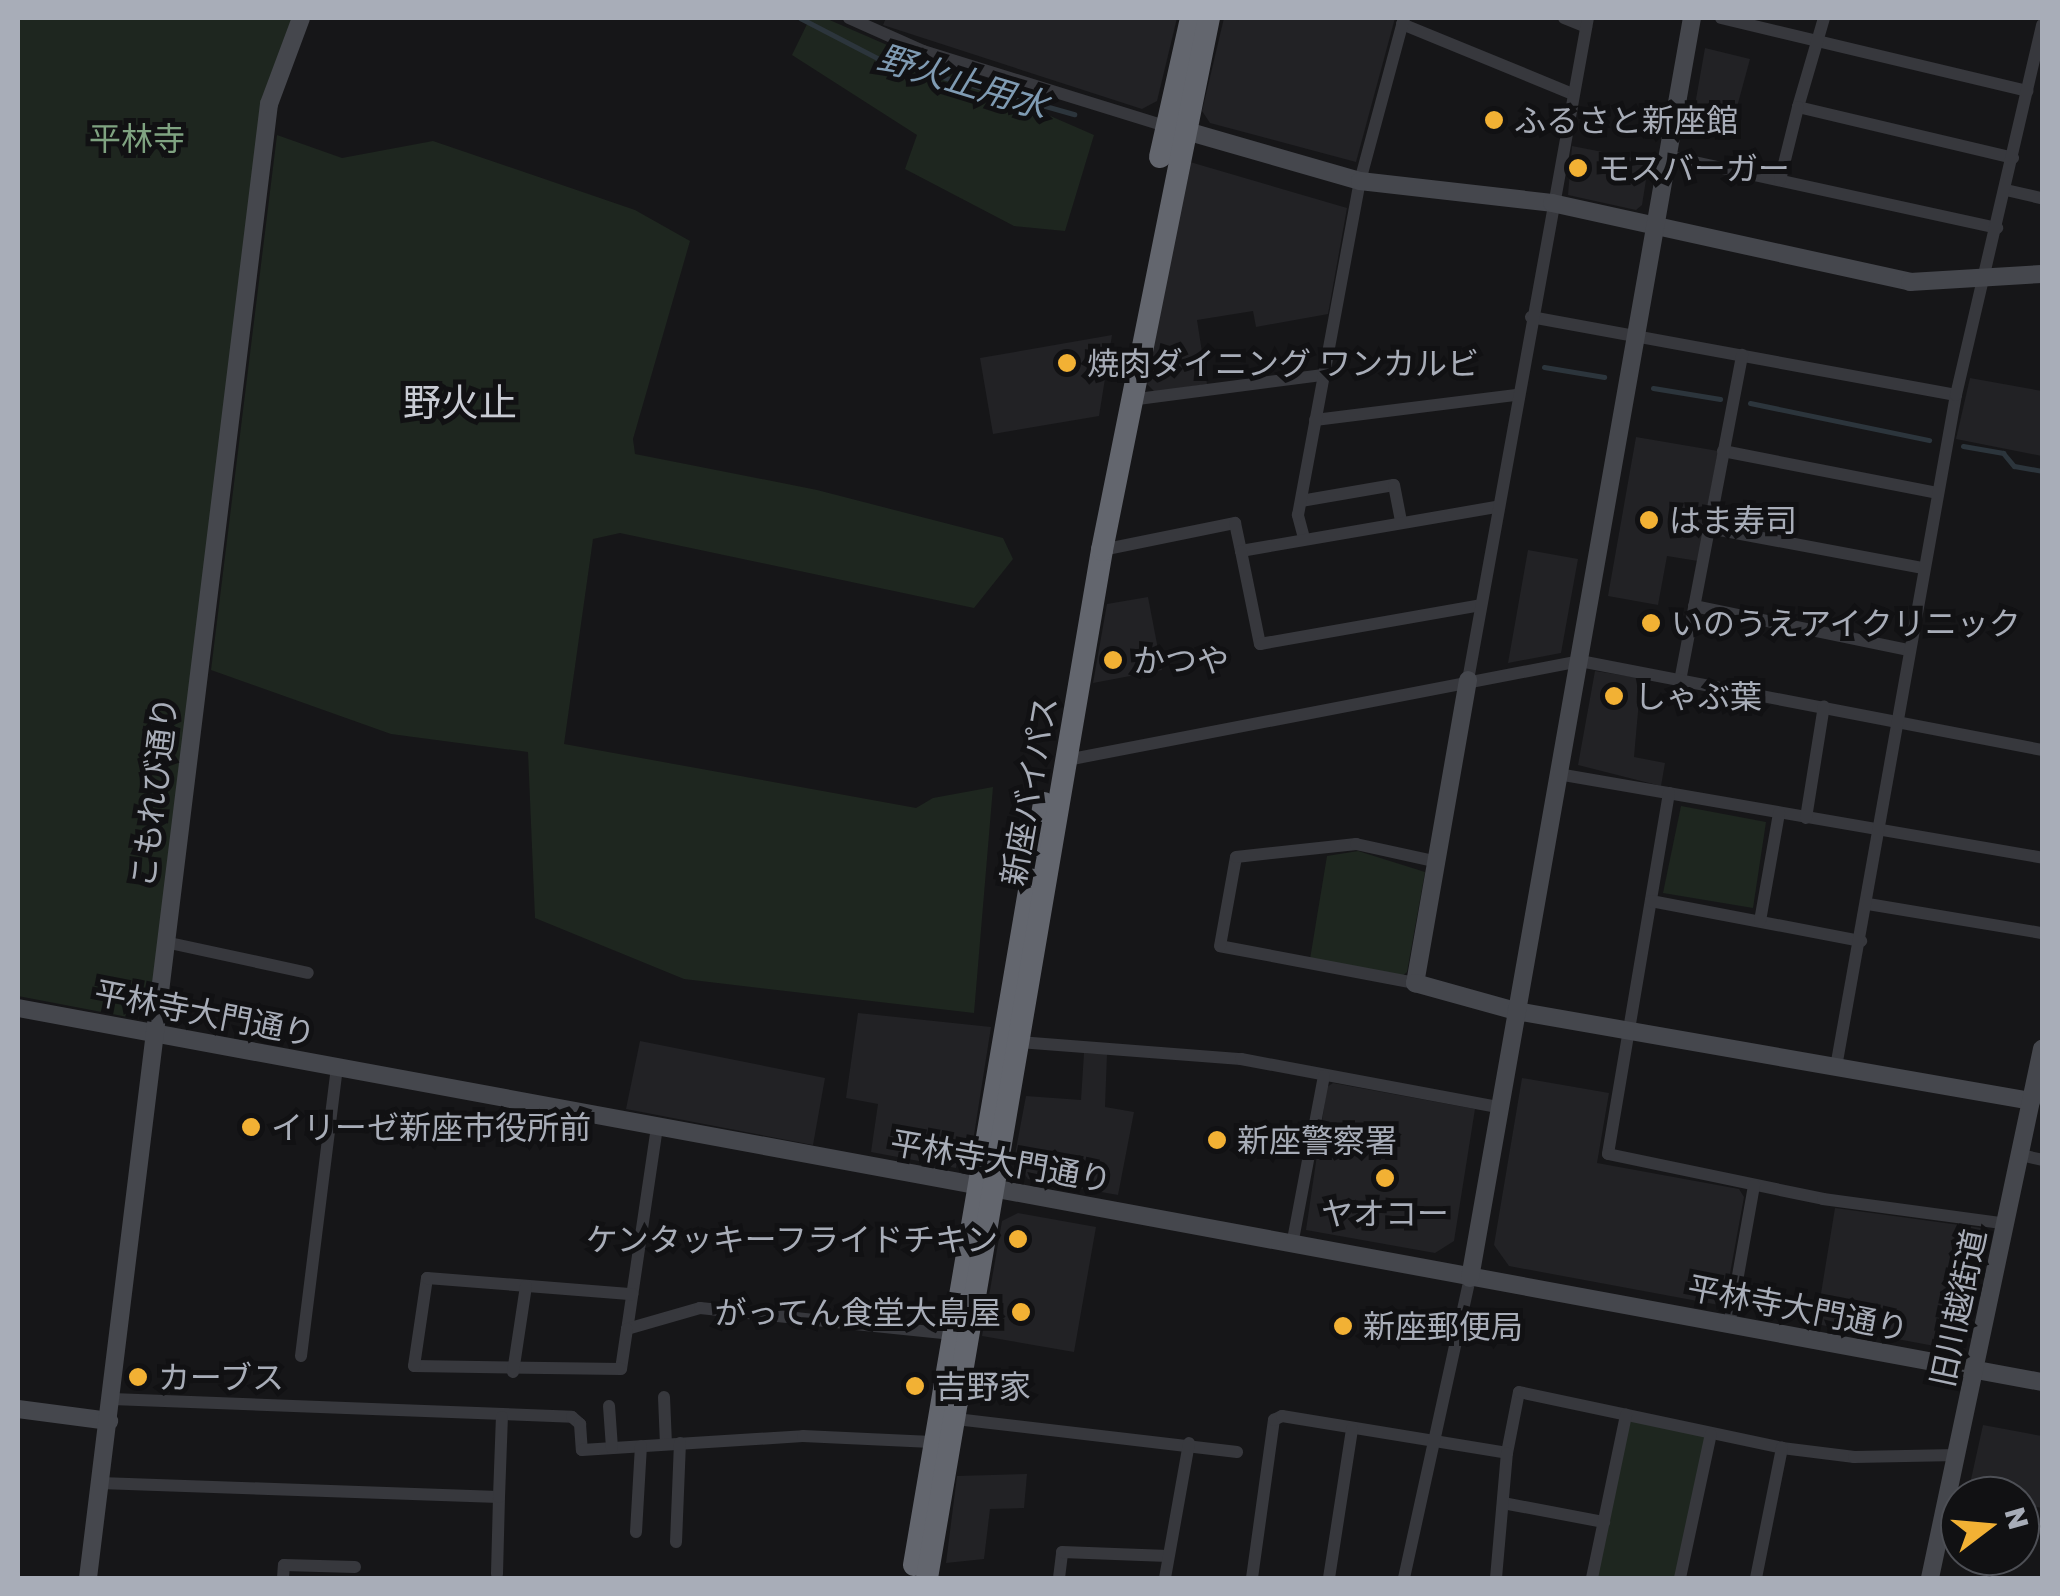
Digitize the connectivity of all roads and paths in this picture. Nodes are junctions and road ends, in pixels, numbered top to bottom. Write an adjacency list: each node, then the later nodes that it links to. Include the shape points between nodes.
1 (300, 18): 67 (street, こもれび通り, via 270,104)
2 (849, 18): 16 (street, via 924,51)
3 (1190, 18): 16 (highway, 新座バイパス)
4 (1209, 18): 16 (highway, 新座バイパス)
5 (1564, 18): 10 (street)
6 (1692, 18): 17 (street)
7 (1721, 18): 12 (street)
8 (1824, 18): 12 (street)
9 (1403, 21): 14 (street); 20 (street)
10 (1587, 22): 14 (street)
11 (2042, 25): 13 (street)
12 (1818, 39): 13 (street); 15 (street)
13 (2028, 92): 18 (street)
14 (1573, 94): 23 (street)
15 (1798, 107): 18 (street); 19 (street)
16 (1174, 128): 20 (street); 34 (highway, 新座バイパス); 86 (highway, 新座バイパス)
17 (1668, 156): 19 (street); 24 (street)
18 (2014, 158): 21 (street)
19 (1780, 180): 25 (street)
20 (1360, 181): 23 (street); 31 (street)
21 (2006, 190): 22 (street); 25 (street)
22 (2042, 198)
23 (1552, 203): 24 (street); 28 (street)
24 (1656, 226): 27 (street, via 1910,282); 29 (street)
25 (1996, 228): 27 (street)
26 (2042, 274): 27 (street)
27 (1984, 278): 33 (street)
28 (1532, 317): 29 (street); 32 (street)
29 (1636, 337): 30 (street); 49 (street)
30 (1742, 355): 33 (street); 36 (street)
31 (1322, 375): 34 (street); 35 (street)
32 (1516, 395): 35 (street); 39 (street)
33 (1956, 395): 37 (street)
34 (1130, 400): 43 (highway, 新座バイパス)
35 (1314, 420): 38 (street)
36 (1723, 451): 37 (street); 41 (street)
37 (1937, 493): 45 (street)
38 (1301, 501): 40 (street, via 1394,485); 42 (street)
39 (1497, 506): 40 (street); 46 (street)
40 (1401, 521): 42 (street)
41 (1709, 528): 45 (street); 47 (street)
42 (1304, 538): 44 (street)
43 (1102, 550): 44 (street, via 1235,523); 55 (highway, 新座バイパス)
44 (1241, 550): 46 (street, via 1260,644)
45 (1923, 568): 48 (street)
46 (1481, 604): 50 (street)
47 (1694, 606): 48 (street); 51 (street)
48 (1908, 650): 53 (street)
49 (1580, 661): 50 (street); 51 (street); 56 (street)
50 (1468, 680): 55 (street); 62 (street)
51 (1680, 681): 52 (street)
52 (1824, 706): 53 (street); 59 (street)
53 (1896, 718): 54 (street); 60 (street)
54 (2042, 750)
55 (1067, 760): 75 (highway, 新座バイパス)
56 (1558, 774): 57 (street); 72 (street)
57 (1669, 794): 58 (street); 63 (street)
58 (1779, 814): 59 (street); 65 (street)
59 (1806, 818): 60 (street)
60 (1880, 832): 61 (street); 64 (street)
61 (2042, 858)
62 (1434, 861): 70 (street); 70 (street, via 1356,844 1236,858 1220,946)
63 (1651, 901): 65 (street); 73 (street)
64 (1868, 904): 66 (street); 68 (street)
65 (1760, 921): 68 (street)
66 (2042, 933)
67 (166, 942): 69 (street); 74 (street, こもれび通り)
68 (1860, 942): 77 (street)
69 (308, 973)
70 (1416, 984): 72 (street)
71 (18, 1008): 74 (street, 平林寺大門通り)
72 (1516, 1011): 73 (street); 81 (street)
73 (1628, 1030): 77 (street); 85 (street, via 1608,1154)
74 (154, 1036): 78 (street, 平林寺大門通り); 100 (street, こもれび通り)
75 (1018, 1042): 79 (street, via 1241,1059); 86 (highway, 新座バイパス)
76 (2042, 1054): 80 (street, 旧川越街道)
77 (1836, 1066): 80 (street)
78 (337, 1068): 82 (street, 平林寺大門通り); 95 (street)
79 (1324, 1076): 81 (street); 88 (street)
80 (2032, 1101): 83 (street, 旧川越街道)
81 (1498, 1107): 89 (street)
82 (657, 1127): 86 (street, 平林寺大門通り); 91 (street)
83 (2021, 1155): 84 (street); 87 (street, 旧川越街道)
84 (2042, 1160)
85 (1754, 1185): 87 (street); 92 (street)
86 (986, 1188): 88 (street, 平林寺大門通り); 94 (highway, 新座バイパス); 105 (highway, 新座バイパス)
87 (2007, 1224): 97 (street, 旧川越街道)
88 (1292, 1245): 89 (street, 平林寺大門通り)
89 (1470, 1278): 92 (street, 平林寺大門通り); 109 (street)
90 (526, 1286): 91 (street); 96 (street); 96 (street, via 427,1278 414,1366)
91 (632, 1294): 93 (street)
92 (1728, 1326): 97 (street, 平林寺大門通り)
93 (627, 1329): 94 (street, via 700,1308); 96 (street, via 621,1369)
94 (953, 1334): 110 (highway, 新座バイパス)
95 (301, 1356)
96 (513, 1372)
97 (1975, 1372): 98 (street, 平林寺大門通り); 118 (street, 旧川越街道)
98 (2042, 1382)
99 (664, 1397): 112 (street)
100 (112, 1399): 104 (street); 106 (street, こもれび通り)
101 (609, 1406): 114 (street)
102 (18, 1410): 106 (street)
103 (1626, 1415): 108 (street); 117 (street, via 1520,1392); 122 (street)
104 (502, 1417): 114 (street, via 572,1417 580,1424 582,1450); 120 (street)
105 (956, 1418): 111 (street); 131 (highway, 新座バイパス)
106 (108, 1421): 119 (street, こもれび通り)
107 (1352, 1429): 109 (street); 134 (street, via 1274,1420); 135 (street)
108 (1710, 1434): 115 (street); 139 (street)
109 (1434, 1440): 117 (street); 136 (street)
110 (932, 1442): 112 (street, via 834,1436); 130 (highway, 新座バイパス)
111 (1189, 1443): 116 (street); 125 (street)
112 (673, 1444): 113 (street); 124 (street)
113 (642, 1446): 114 (street); 123 (street)
114 (612, 1448)
115 (1782, 1448): 118 (street, via 1854,1457); 140 (street)
116 (1237, 1452)
117 (1507, 1453): 121 (street)
118 (1956, 1455): 141 (street, 旧川越街道)
119 (100, 1483): 120 (street); 128 (street, こもれび通り)
120 (500, 1497): 127 (street)
121 (1504, 1503): 122 (street); 137 (street)
122 (1604, 1522): 138 (street)
123 (636, 1532)
124 (676, 1542)
125 (1168, 1556): 132 (street, via 1062,1552); 133 (street)
126 (355, 1567): 129 (street, via 284,1565)
127 (497, 1574)
128 (88, 1578)
129 (284, 1578)
130 (912, 1578)
131 (927, 1578)
132 (1060, 1578)
133 (1166, 1578)
134 (1252, 1578)
135 (1330, 1578)
136 (1404, 1578)
137 (1496, 1578)
138 (1592, 1578)
139 (1680, 1578)
140 (1756, 1578)
141 (1930, 1578)

